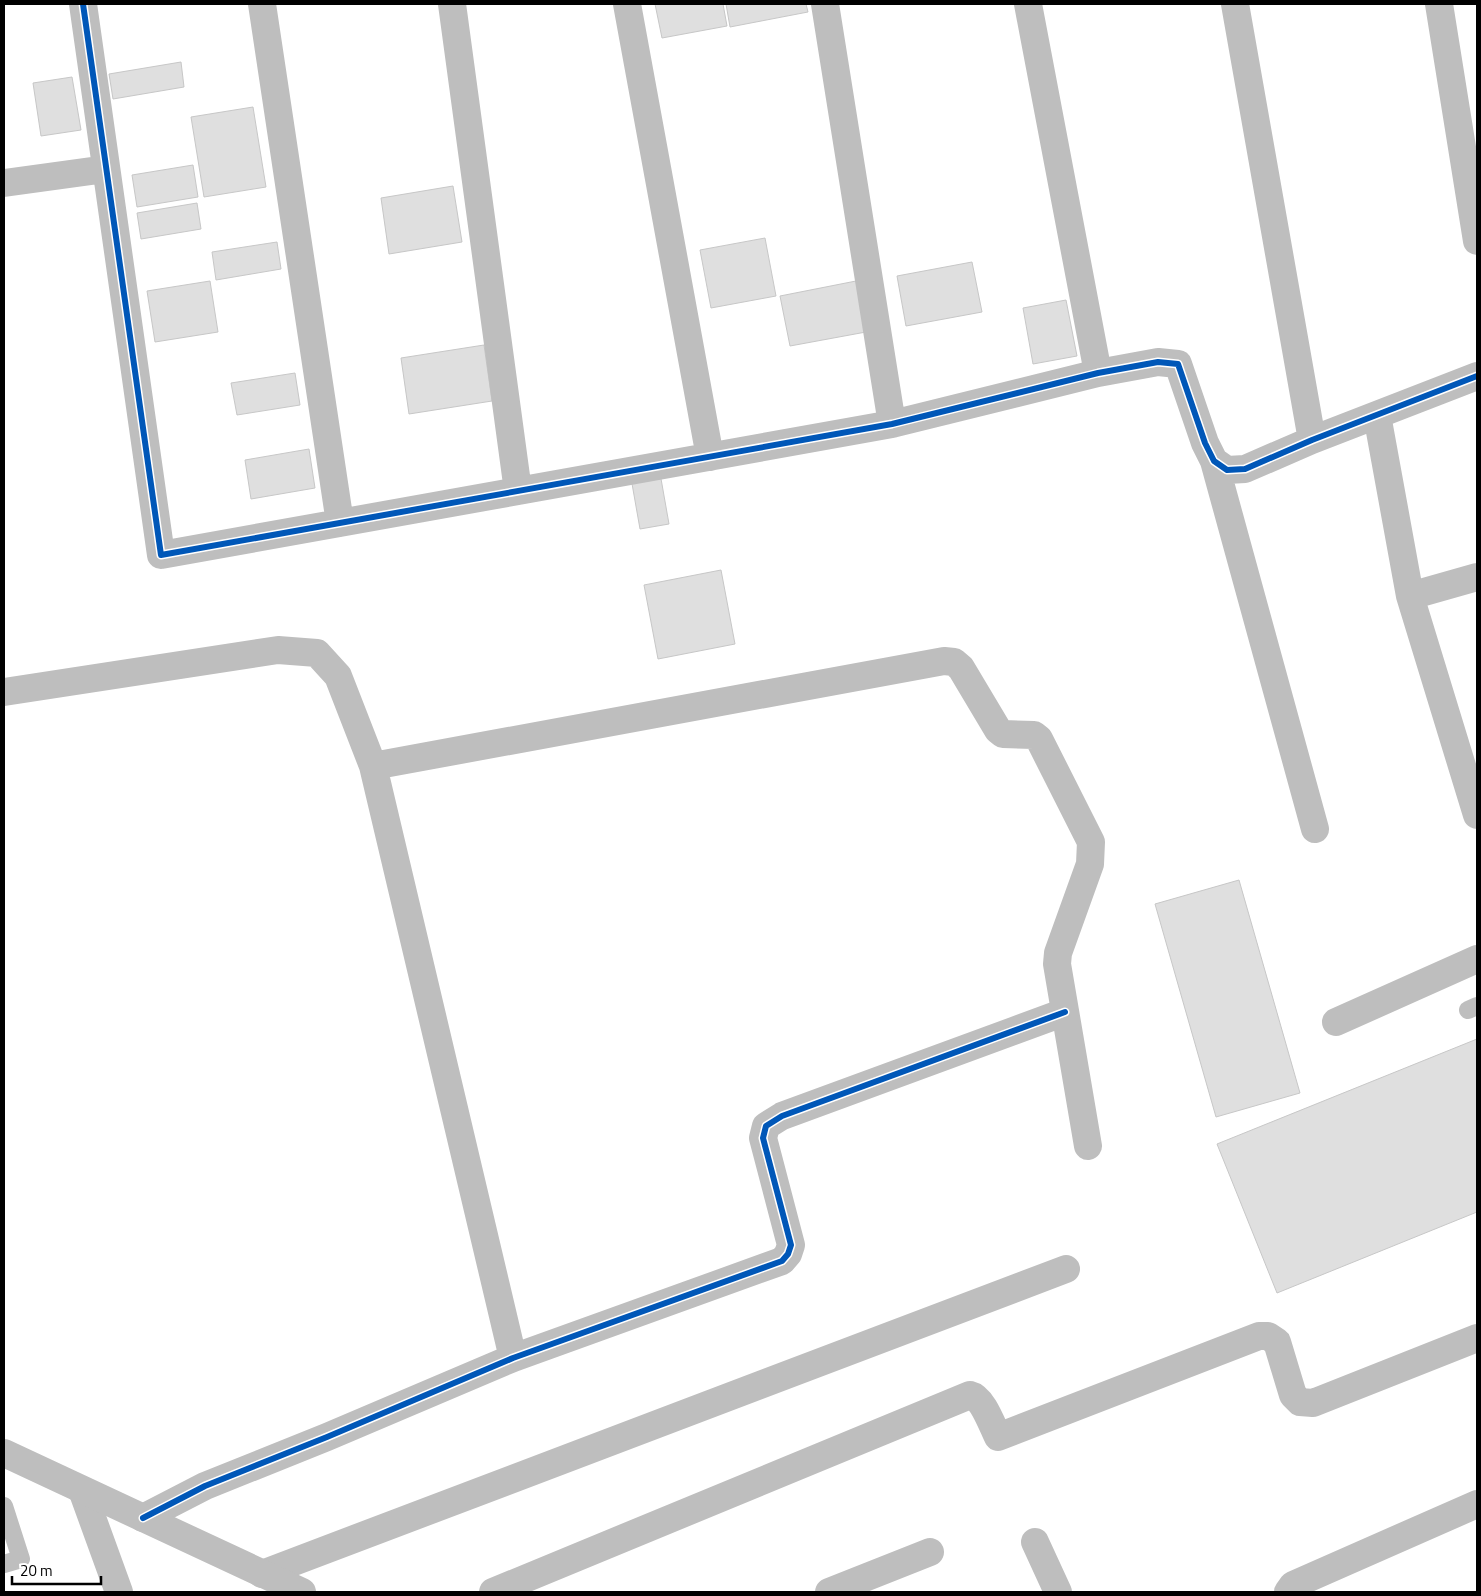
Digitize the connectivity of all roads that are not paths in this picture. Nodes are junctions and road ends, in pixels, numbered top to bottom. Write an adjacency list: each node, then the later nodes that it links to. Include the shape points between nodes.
1 (83, 4): 9 (street)
2 (262, 4): 20 (street)
3 (452, 4): 19 (street)
4 (627, 4): 17 (street)
5 (825, 4): 15 (street)
6 (1028, 4): 12 (street)
7 (1235, 4): 16 (street)
8 (1439, 4): 11 (street)
9 (106, 169): 10 (street); 20 (street, via 162,555)
10 (4, 184)
11 (1477, 241)
12 (1098, 373): 15 (street); 18 (street, via 1158,362 1178,364)
13 (1477, 376): 14 (street)
14 (1377, 415): 16 (street); 22 (street)
15 (892, 424): 17 (street)
16 (1312, 440): 18 (street, via 1245,469 1228,470)
17 (710, 457): 19 (street)
18 (1214, 461): 26 (street)
19 (518, 491): 20 (street)
20 (340, 523)
21 (1477, 577): 22 (street)
22 (1410, 596): 25 (street)
23 (4, 692): 24 (street, via 278,650 317,653 338,676)
24 (373, 766): 28 (street, via 944,661 954,662 961,668 998,730 1003,734 1034,735 1039,739 1091,842 1090,864 1058,953); 33 (street)
25 (1476, 807)
26 (1315, 830)
27 (1477, 959): 29 (street)
28 (1065, 1012): 30 (street); 33 (street, via 782,1116 766,1126 763,1138 791,1245 782,1261)
29 (1336, 1022)
30 (1088, 1146)
31 (1066, 1269): 42 (street)
32 (1477, 1338): 45 (street, via 1314,1403 1300,1402 1293,1395 1278,1342 1268,1336 1259,1336 998,1436 980,1402 970,1395)
33 (513, 1358): 38 (street, via 205,1486)
34 (4, 1453): 35 (street)
35 (82, 1490): 38 (street); 43 (street)
36 (1477, 1504): 48 (street, via 1293,1585)
37 (4, 1506): 41 (lane, via 21,1559)
38 (143, 1518): 42 (street)
39 (1035, 1542): 47 (street)
40 (930, 1552): 46 (street)
41 (4, 1564)
42 (262, 1574): 44 (street)
43 (119, 1592)
44 (302, 1592)
45 (493, 1592)
46 (829, 1592)
47 (1058, 1592)
48 (1288, 1592)

